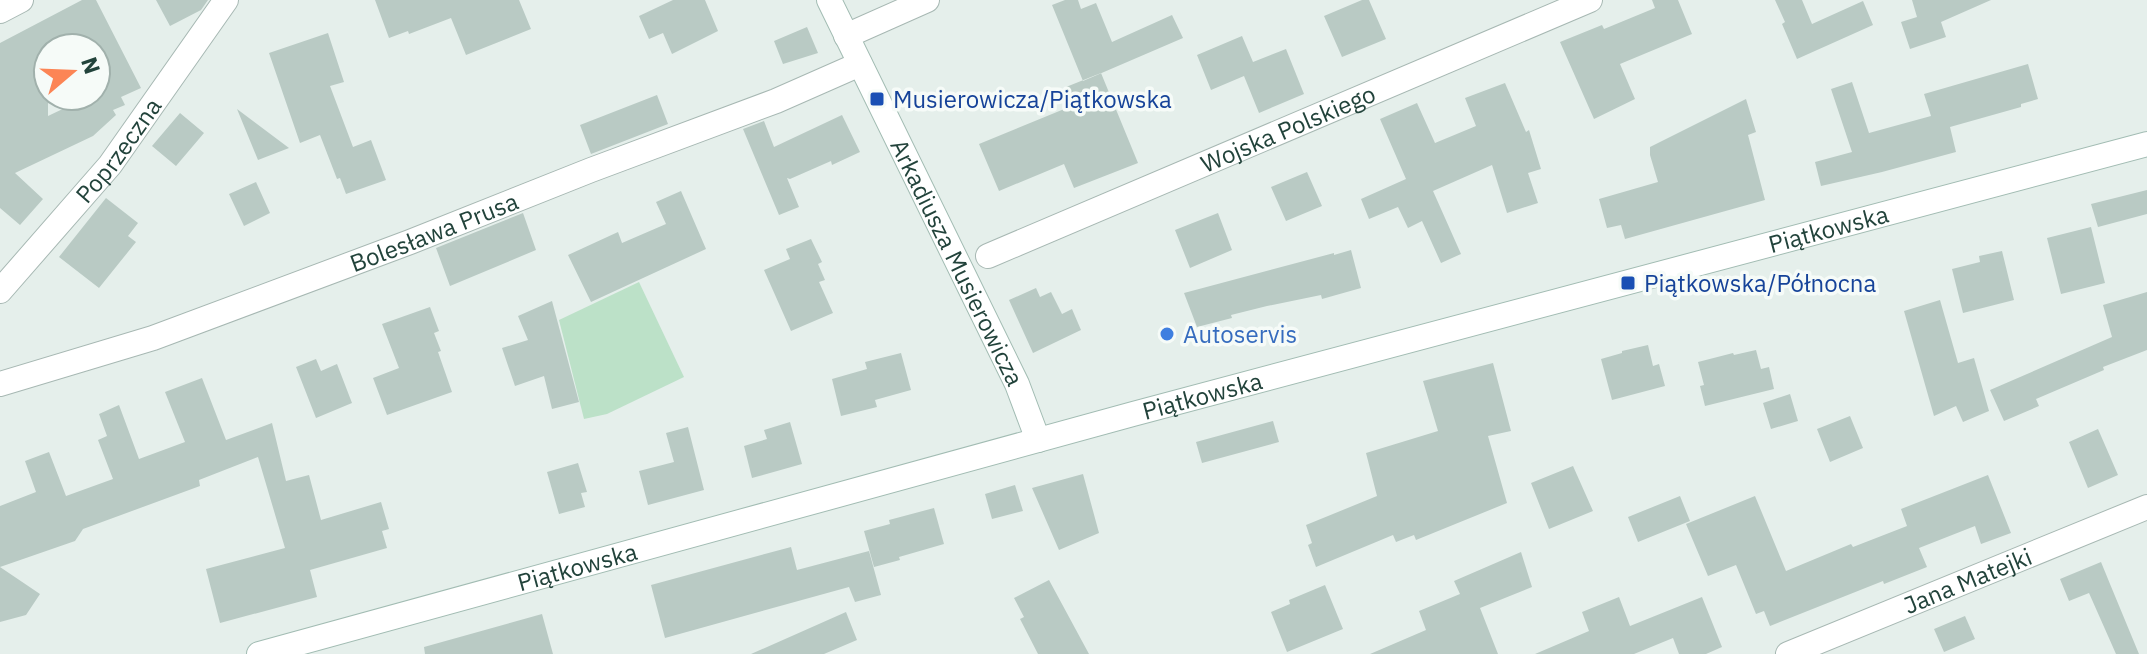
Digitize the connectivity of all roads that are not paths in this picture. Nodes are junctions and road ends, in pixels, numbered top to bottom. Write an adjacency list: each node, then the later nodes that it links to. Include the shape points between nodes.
1 (21, 0): 6 (street)
2 (226, 0): 11 (street, Poprzeczna, via 110,165)
3 (829, 0): 7 (street, Arkadiusza Musierowicza)
4 (927, 0): 7 (street)
5 (1590, 0): 10 (street, Wojska Polskiego)
6 (0, 11)
7 (846, 36): 8 (street, Arkadiusza Musierowicza)
8 (860, 64): 12 (street, Bolesława Prusa, via 396,248 153,338); 13 (street, Arkadiusza Musierowicza, via 1017,384)
9 (2147, 144): 13 (street, Piątkowska)
10 (988, 256)
11 (0, 291)
12 (0, 384)
13 (1038, 440): 15 (street, Piątkowska)
14 (2147, 507): 16 (street, Jana Matejki)
15 (259, 654)
16 (1788, 654)

